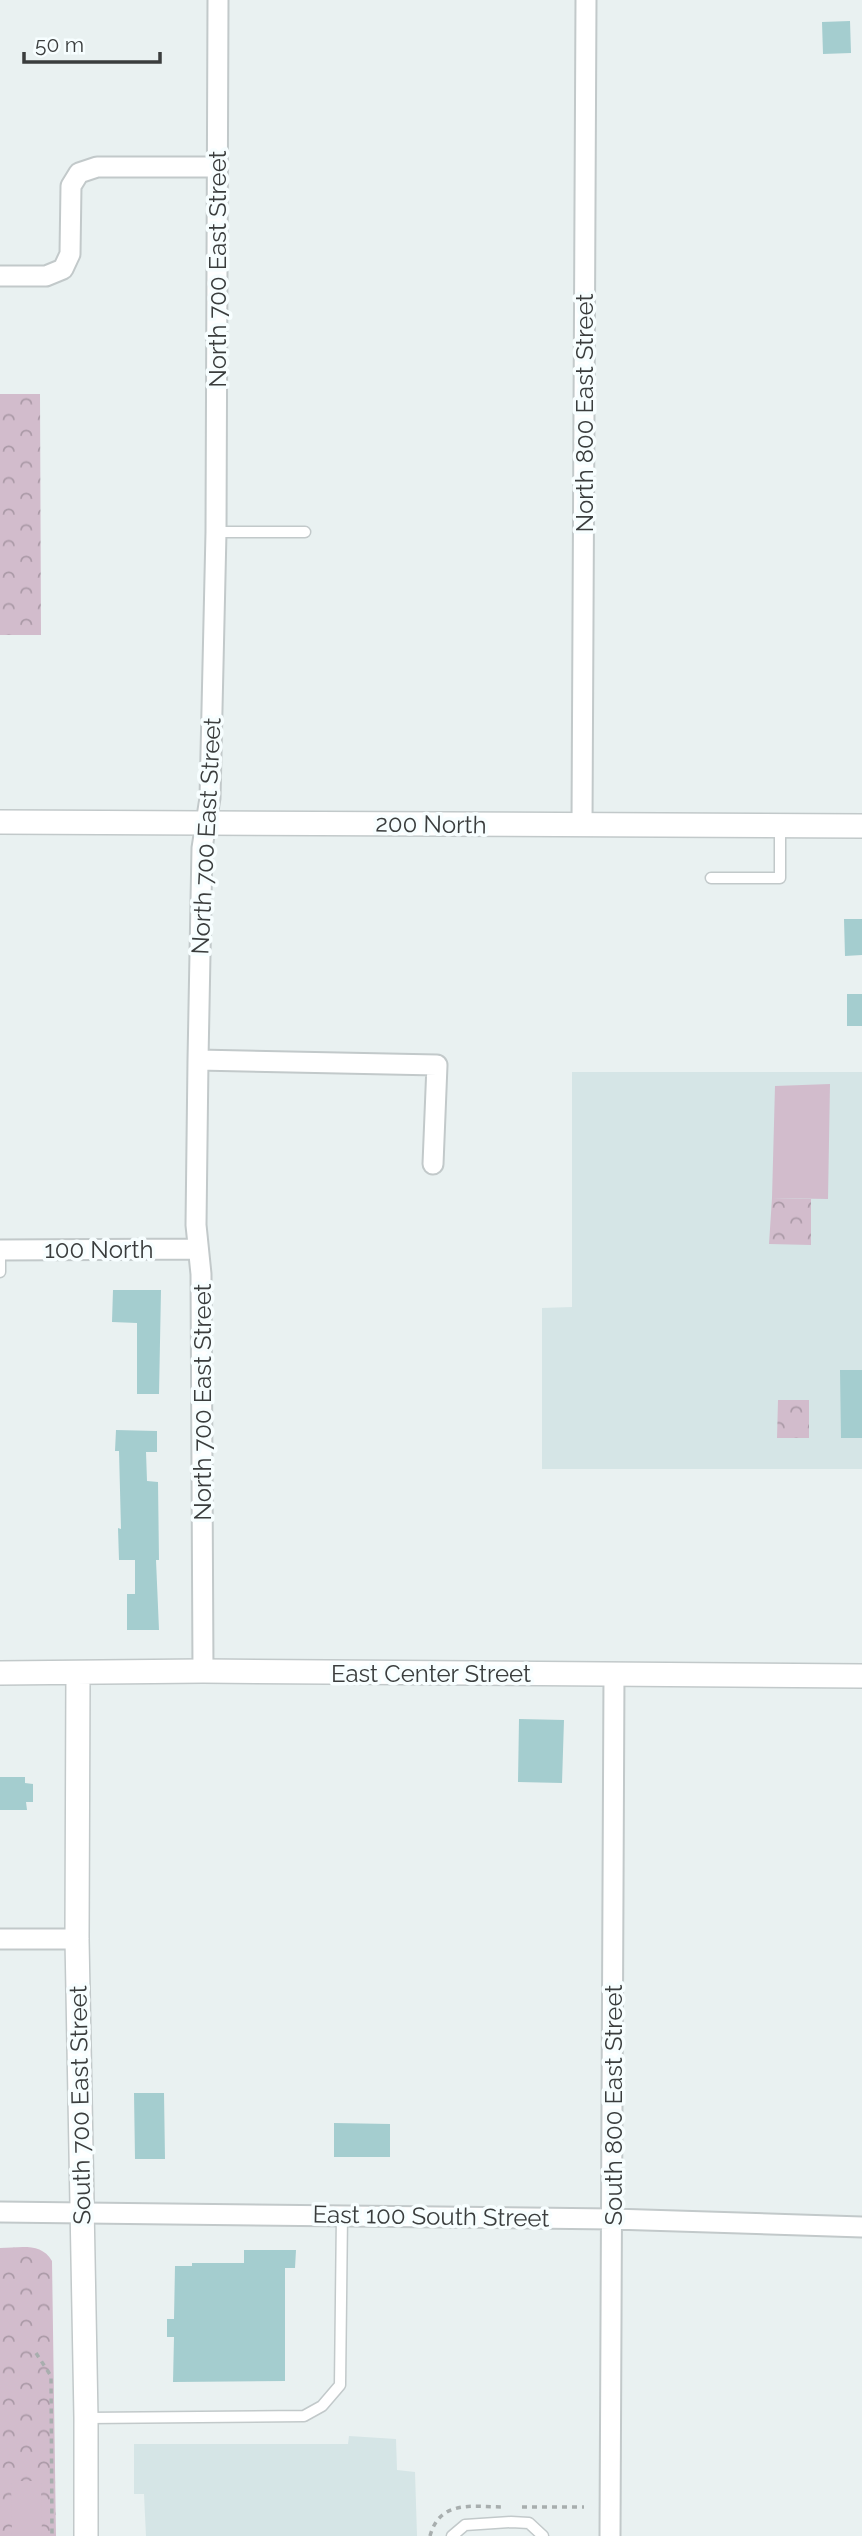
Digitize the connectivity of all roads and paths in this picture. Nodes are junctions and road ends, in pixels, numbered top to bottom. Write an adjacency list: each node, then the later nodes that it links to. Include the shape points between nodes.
1 (218, 0): 3 (street, North 700 East Street)
2 (586, 0): 9 (street, North 800 East Street)
3 (217, 167): 4 (street, via 97,167 79,173 71,186 70,254 63,269 46,276); 6 (street, North 700 East Street)
4 (0, 276)
5 (305, 531): 6 (lane)
6 (216, 532): 8 (street, North 700 East Street, via 210,798)
7 (0, 822): 8 (street, 200 North)
8 (205, 822): 9 (street, 200 North); 13 (street, North 700 East Street)
9 (582, 825): 10 (street, 200 North)
10 (780, 826): 11 (street, 200 North); 12 (lane, via 780,878)
11 (862, 826)
12 (711, 878)
13 (198, 1060): 14 (street, via 438,1065); 15 (street, North 700 East Street)
14 (433, 1164)
15 (198, 1249): 16 (street, 100 North); 18 (street, North 700 East Street)
16 (0, 1250): 17 (lane)
17 (0, 1272)
18 (203, 1671): 20 (street, East Center Street); 21 (street, East Center Street)
19 (0, 1673): 20 (street, East Center Street)
20 (78, 1673): 24 (street, South 700 East Street)
21 (614, 1674): 22 (street, East Center Street); 28 (street, South 800 East Street)
22 (862, 1676)
23 (0, 1939): 24 (street)
24 (77, 1939): 26 (street, South 700 East Street)
25 (0, 2212): 26 (street, East 100 South Street)
26 (82, 2213): 27 (street, East 100 South Street); 31 (street, South 700 East Street)
27 (342, 2214): 28 (street, East 100 South Street); 31 (lane, via 340,2385 322,2406 304,2416)
28 (613, 2219): 29 (street, East 100 South Street); 36 (street, South 800 East Street)
29 (862, 2227)
30 (36, 2353): 32 (path, via 51,2376)
31 (86, 2418): 33 (street, South 700 East Street)
32 (52, 2536)
33 (86, 2536)
34 (452, 2536): 35 (lane, via 465,2525 511,2522 529,2523)
35 (543, 2536)
36 (610, 2536)

